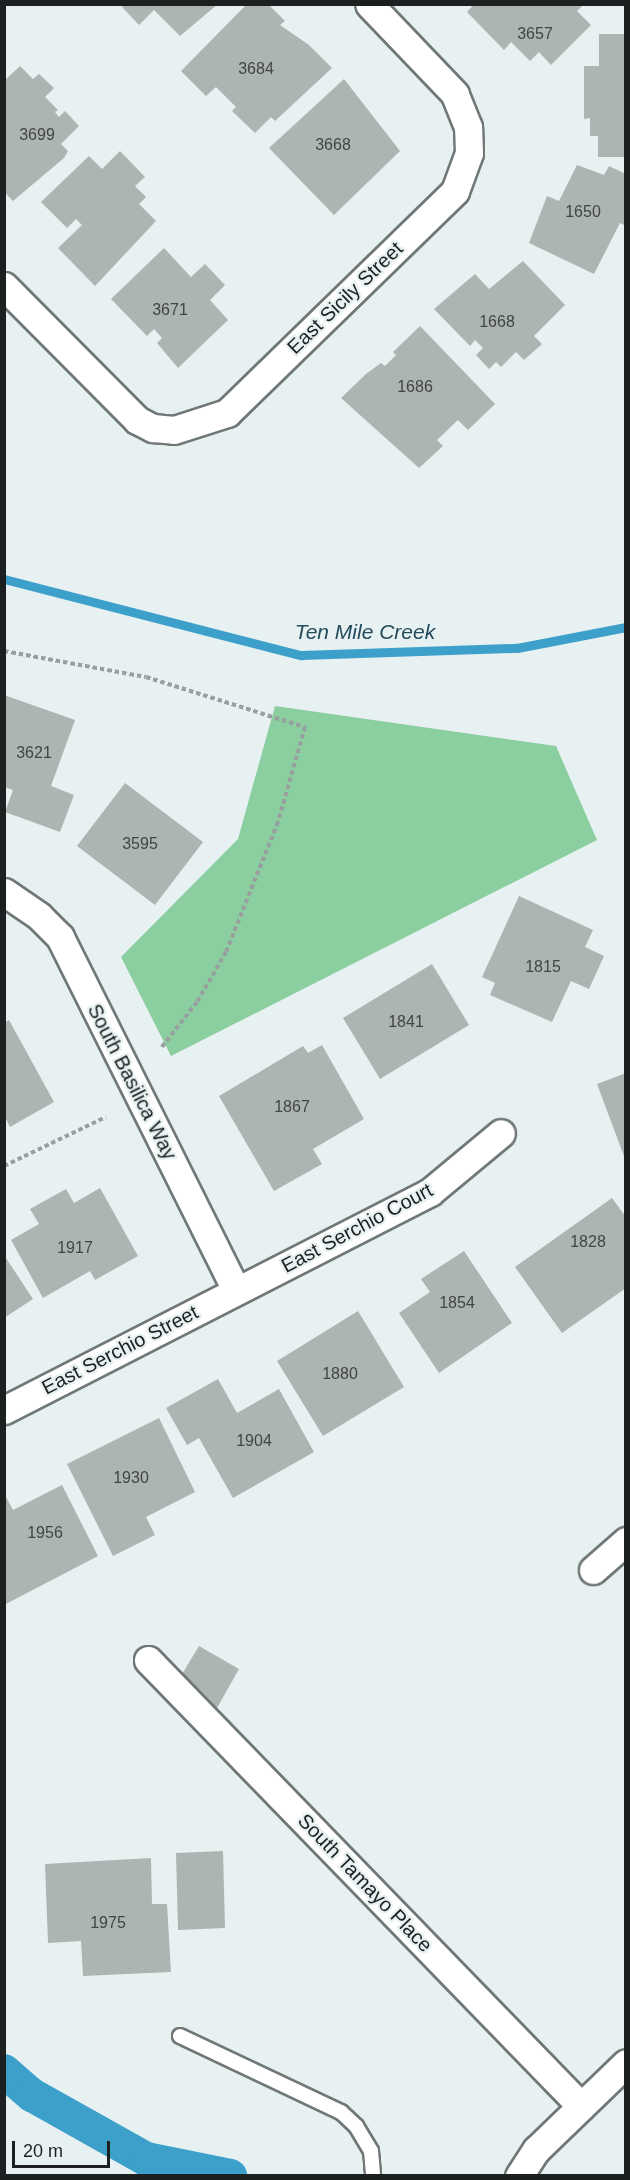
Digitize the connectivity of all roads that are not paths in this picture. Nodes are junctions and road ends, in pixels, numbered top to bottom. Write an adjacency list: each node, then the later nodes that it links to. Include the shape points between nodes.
1 (369, 4): 2 (street, East Sicily Street, via 455,94 468,126 469,153 454,191 227,413 174,430 153,428 136,420)
2 (4, 286)
3 (4, 892): 5 (street, South Basilica Way, via 39,916 60,938)
4 (501, 1133): 5 (street, East Serchio Court, via 430,1192)
5 (236, 1290): 6 (street, East Serchio Street)
6 (4, 1410)
7 (626, 1541): 8 (street)
8 (593, 1570)
9 (148, 1660): 12 (street, South Tamayo Place)
10 (180, 2036): 13 (lane, via 341,2112 357,2126 371,2151)
11 (626, 2063): 12 (street)
12 (581, 2106): 14 (street, via 536,2150)
13 (373, 2175)
14 (519, 2175)

